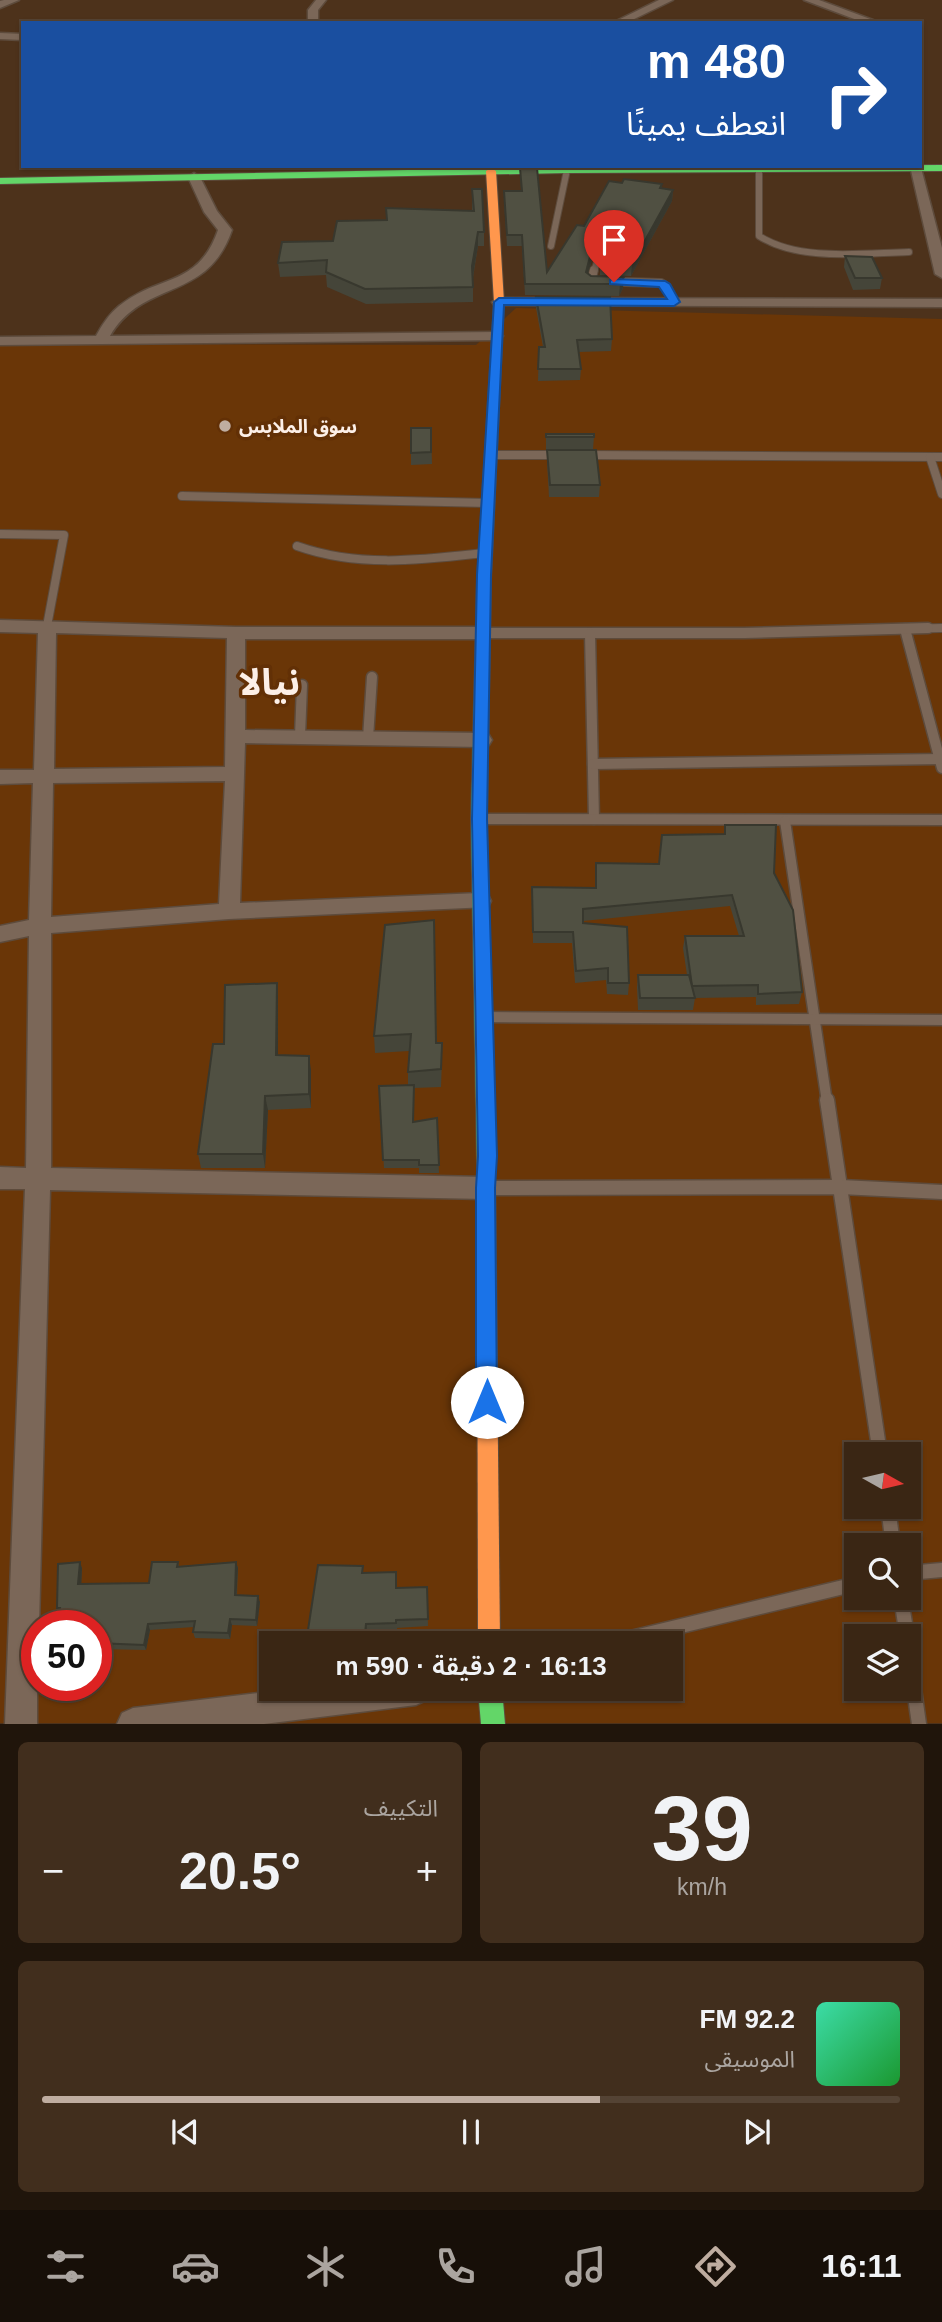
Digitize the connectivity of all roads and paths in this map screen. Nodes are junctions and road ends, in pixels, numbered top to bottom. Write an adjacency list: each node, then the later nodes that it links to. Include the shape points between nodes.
1 (14, 0): 5 (street)
2 (321, 0): 6 (street, via 313,10)
3 (668, 0): 7 (street)
4 (809, 0): 8 (street)
5 (0, 5)
6 (312, 21)
7 (621, 21)
8 (870, 21)
9 (0, 36): 10 (street)
10 (21, 37)
11 (674, 168): 17 (main road)
12 (744, 168): 16 (main road)
13 (915, 168): 14 (main road); 16 (main road); 23 (street)
14 (942, 168)
15 (491, 169): 17 (main road); 18 (main road); 24 (main road)
16 (759, 169): 22 (lane, via 760,236 765,242 790,250)
17 (567, 170): 20 (lane)
18 (194, 177): 19 (main road); 29 (street, via 225,230 219,250 207,266 124,309)
19 (0, 181)
20 (551, 246)
21 (600, 251): 25 (lane, via 591,281 661,284 667,286)
22 (909, 252)
23 (942, 274)
24 (499, 302): 25 (street); 27 (main road)
25 (674, 302): 26 (street)
26 (942, 303)
27 (496, 337): 29 (street); 30 (main road)
28 (0, 341): 29 (street)
29 (100, 341)
30 (490, 455): 31 (lane); 35 (main road)
31 (930, 457): 32 (lane); 33 (lane)
32 (942, 457)
33 (942, 494)
34 (182, 496): 35 (lane)
35 (489, 503): 38 (main road)
36 (0, 534): 40 (lane, via 64,536)
37 (297, 546): 38 (lane, via 325,555 388,561)
38 (485, 554): 44 (main road)
39 (0, 626): 40 (street)
40 (47, 626): 43 (street); 56 (street)
41 (942, 628): 42 (lane)
42 (905, 629): 45 (lane); 52 (lane)
43 (236, 633): 44 (street); 48 (street)
44 (483, 633): 45 (lane); 51 (main road)
45 (590, 634): 53 (lane)
46 (372, 677): 50 (lane)
47 (302, 685): 49 (lane)
48 (234, 736): 49 (street); 54 (street)
49 (300, 736): 50 (street)
50 (368, 738): 51 (street)
51 (482, 740): 57 (main road)
52 (941, 763): 53 (lane)
53 (593, 764): 58 (lane)
54 (235, 774): 56 (street); 62 (street)
55 (0, 777): 56 (street)
56 (45, 777): 63 (street)
57 (479, 819): 58 (lane); 61 (main road)
58 (594, 820): 60 (lane)
59 (942, 820): 60 (lane)
60 (785, 821): 66 (lane)
61 (480, 901): 62 (street); 65 (main road)
62 (229, 911): 63 (street)
63 (40, 926): 64 (street); 69 (street)
64 (0, 934)
65 (485, 1017): 66 (lane); 71 (main road)
66 (816, 1018): 67 (lane); 70 (lane)
67 (942, 1020)
68 (0, 1178): 69 (street)
69 (37, 1178): 71 (street); 82 (street)
70 (841, 1187): 71 (lane); 72 (lane); 73 (lane)
71 (485, 1188): 77 (main road)
72 (942, 1192)
73 (878, 1442)
74 (942, 1570): 75 (lane)
75 (921, 1572)
76 (844, 1587): 78 (lane)
77 (489, 1631)
78 (660, 1631)
79 (319, 1701): 83 (street)
80 (491, 1701): 84 (main road)
81 (916, 1701): 85 (lane)
82 (21, 1724)
83 (133, 1724)
84 (493, 1724)
85 (919, 1724)

